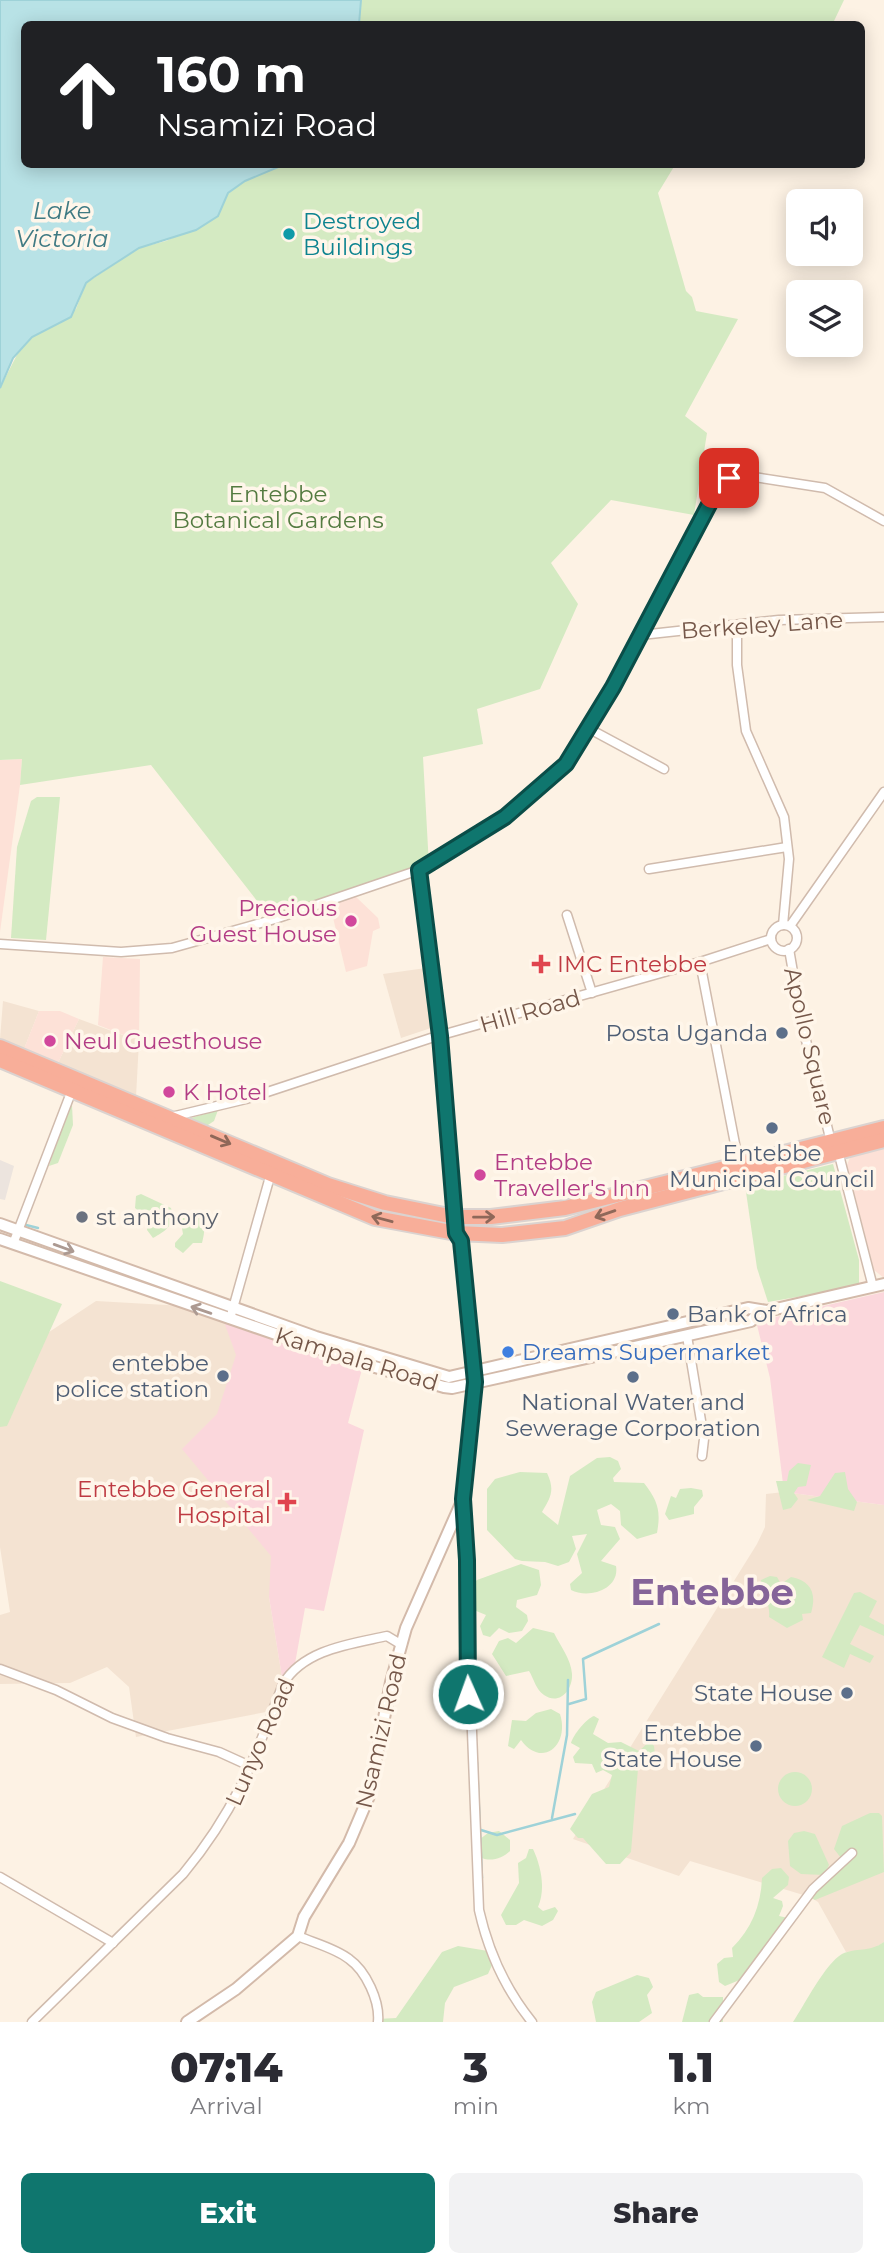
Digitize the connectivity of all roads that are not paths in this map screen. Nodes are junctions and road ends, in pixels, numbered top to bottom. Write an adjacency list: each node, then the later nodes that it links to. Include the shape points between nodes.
1 (884, 521): 4 (street, via 825,488 735,474 712,499)
2 (884, 617): 3 (street, Berkeley Lane)
3 (737, 625): 4 (street, Berkeley Lane); 8 (street, via 746,731 784,817)
4 (640, 635): 5 (street)
5 (586, 727): 6 (street); 10 (street, via 566,764 544,785 472,840)
6 (664, 769)
7 (884, 792): 12 (street)
8 (787, 847): 9 (street); 12 (street)
9 (649, 869)
10 (419, 870): 14 (street, via 275,919 152,952); 18 (main road, Nsamizi Road)
11 (567, 915): 17 (street)
12 (787, 925): 13 (street, via 774,930); 15 (street, via 797,940)
13 (771, 939): 15 (street, via 776,948); 16 (street, Hill Road)
14 (0, 944)
15 (789, 950): 25 (street, Apollo Square, via 802,1024)
16 (700, 962): 17 (street, Hill Road); 26 (street, via 736,1149)
17 (592, 993): 18 (street, Hill Road)
18 (440, 1036): 22 (street, Hill Road, via 257,1095); 28 (main road, Nsamizi Road)
19 (0, 1047): 22 (highway)
20 (0, 1060): 21 (highway)
21 (72, 1090): 27 (highway); 30 (street)
22 (168, 1117): 28 (highway, one-way to 28, via 328,1185)
23 (884, 1128): 25 (highway)
24 (884, 1139): 25 (highway)
25 (835, 1146): 26 (highway); 31 (highway, one-way to 31, via 565,1228 502,1235); 34 (street, Apollo Square)
26 (734, 1167): 28 (highway, one-way to 26, via 565,1208)
27 (271, 1173): 31 (highway, one-way to 27, via 376,1217); 35 (street)
28 (454, 1217): 31 (main road, Nsamizi Road)
29 (0, 1224): 30 (main road, Kampala Road)
30 (18, 1231): 33 (street); 35 (main road, Kampala Road, one-way to 35)
31 (456, 1233): 40 (main road, Nsamizi Road, via 461,1241)
32 (0, 1239): 33 (main road, Kampala Road)
33 (13, 1244): 37 (main road, Kampala Road, one-way to 33)
34 (878, 1285): 36 (main road, Kampala Road)
35 (234, 1307): 37 (street); 39 (main road, Kampala Road)
36 (760, 1311): 38 (main road, Kampala Road, via 751,1321); 40 (main road, Kampala Road, via 748,1308)
37 (230, 1319): 39 (main road, Kampala Road)
38 (687, 1336): 40 (main road, Kampala Road); 41 (street, via 704,1438)
39 (353, 1355): 40 (main road, Kampala Road, via 444,1387)
40 (474, 1378): 42 (main road, Nsamizi Road)
41 (702, 1456)
42 (463, 1499): 43 (main road, Nsamizi Road, via 417,1598); 53 (street, via 478,1910 505,1981)
43 (402, 1645): 45 (street, Lunyo Road, via 387,1636 379,1637 322,1653 293,1668); 48 (main road, Nsamizi Road, via 369,1796 349,1843 304,1917)
44 (0, 1669): 45 (street, via 113,1718)
45 (251, 1767): 49 (street, Lunyo Road, via 204,1849)
46 (852, 1853): 54 (street, via 813,1889)
47 (0, 1877): 49 (street)
48 (298, 1937): 51 (main road, Nsamizi Road, via 236,1989); 52 (street, via 349,1958 372,1991)
49 (113, 1943): 50 (street, Lunyo Road)
50 (32, 2022)
51 (187, 2022)
52 (378, 2022)
53 (532, 2022)
54 (714, 2022)

